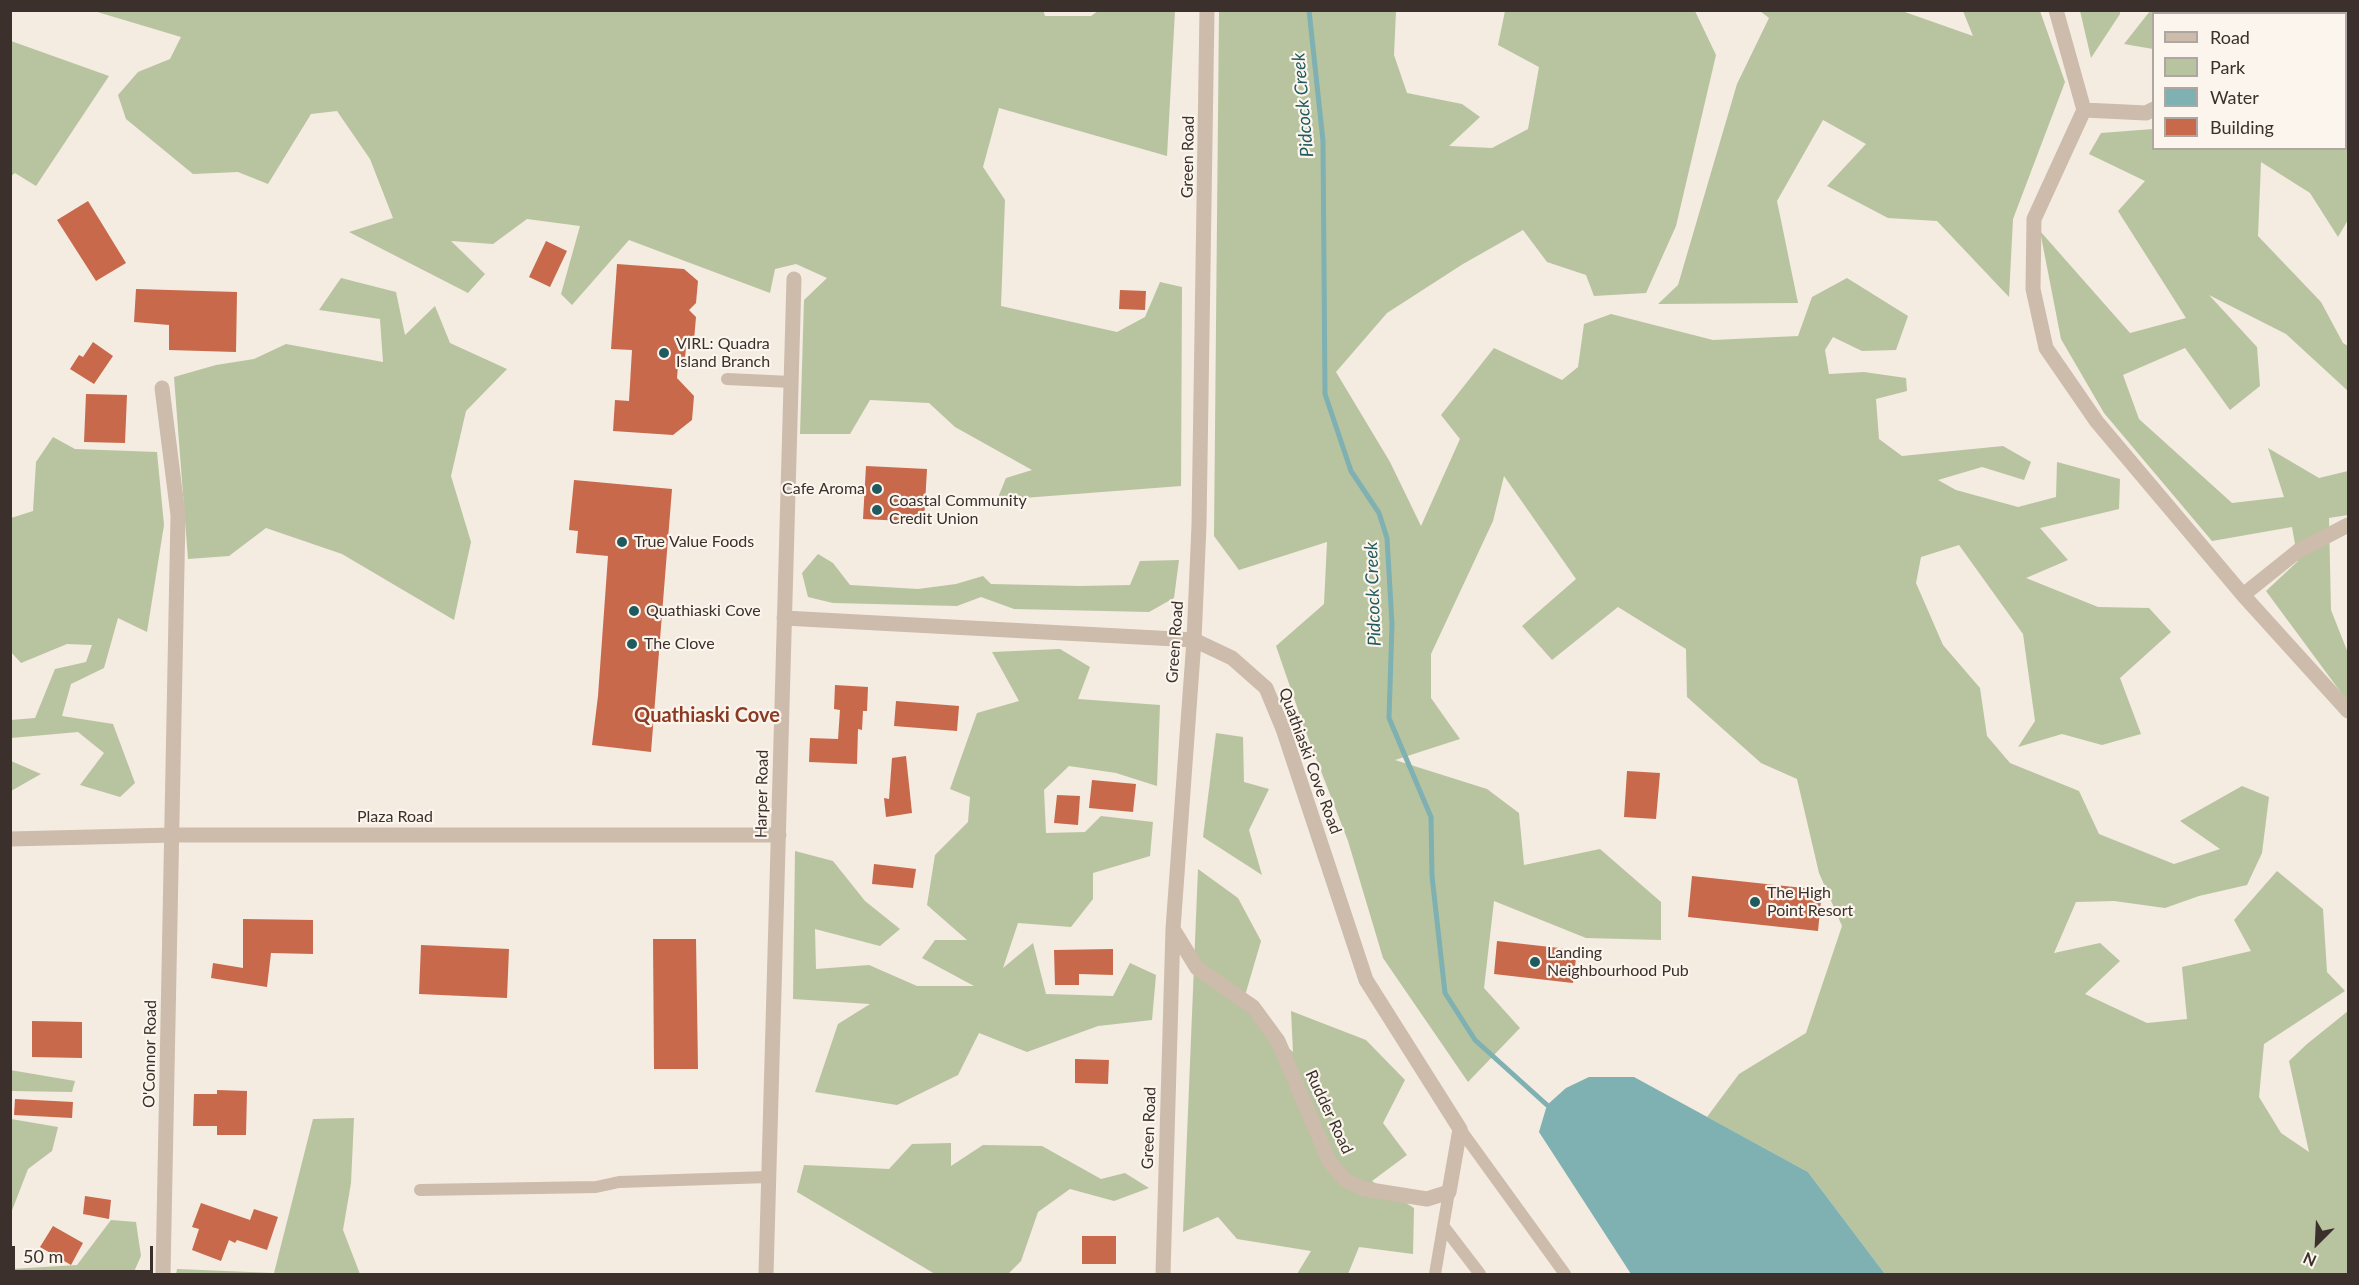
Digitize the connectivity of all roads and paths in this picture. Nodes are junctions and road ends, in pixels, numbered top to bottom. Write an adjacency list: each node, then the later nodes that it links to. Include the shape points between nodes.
1 (1207, 10): 12 (street, Green Road)
2 (2056, 10): 3 (street)
3 (2084, 110): 4 (street); 10 (street, via 2034,219 2033,289 2046,348 2097,422)
4 (2152, 110)
5 (794, 279): 7 (street, Harper Road)
6 (727, 379): 7 (lane)
7 (791, 382): 11 (street, Harper Road)
8 (162, 388): 14 (street, O'Connor Road, via 178,514)
9 (2349, 525): 10 (street, via 2298,551)
10 (2242, 595): 13 (street)
11 (784, 618): 12 (street, Quathiaski Cove Road); 15 (street, Harper Road)
12 (1194, 640): 17 (street, Green Road); 18 (street, Quathiaski Cove Road, via 1232,658 1266,688 1366,980)
13 (2349, 711)
14 (172, 834): 15 (street, Plaza Road); 16 (street, Plaza Road); 23 (street, O'Connor Road)
15 (779, 836): 19 (street, Harper Road)
16 (10, 839)
17 (1173, 929): 21 (street, Rudder Road, via 1197,968 1253,1007 1278,1041 1329,1161 1346,1180 1364,1189 1427,1199); 25 (street, Green Road)
18 (1460, 1129): 21 (street); 28 (lane)
19 (768, 1177): 20 (lane); 24 (street, Harper Road)
20 (420, 1190)
21 (1449, 1192): 22 (lane)
22 (1443, 1227): 26 (lane); 27 (lane)
23 (163, 1275)
24 (766, 1275)
25 (1163, 1275)
26 (1435, 1275)
27 (1480, 1275)
28 (1565, 1275)

